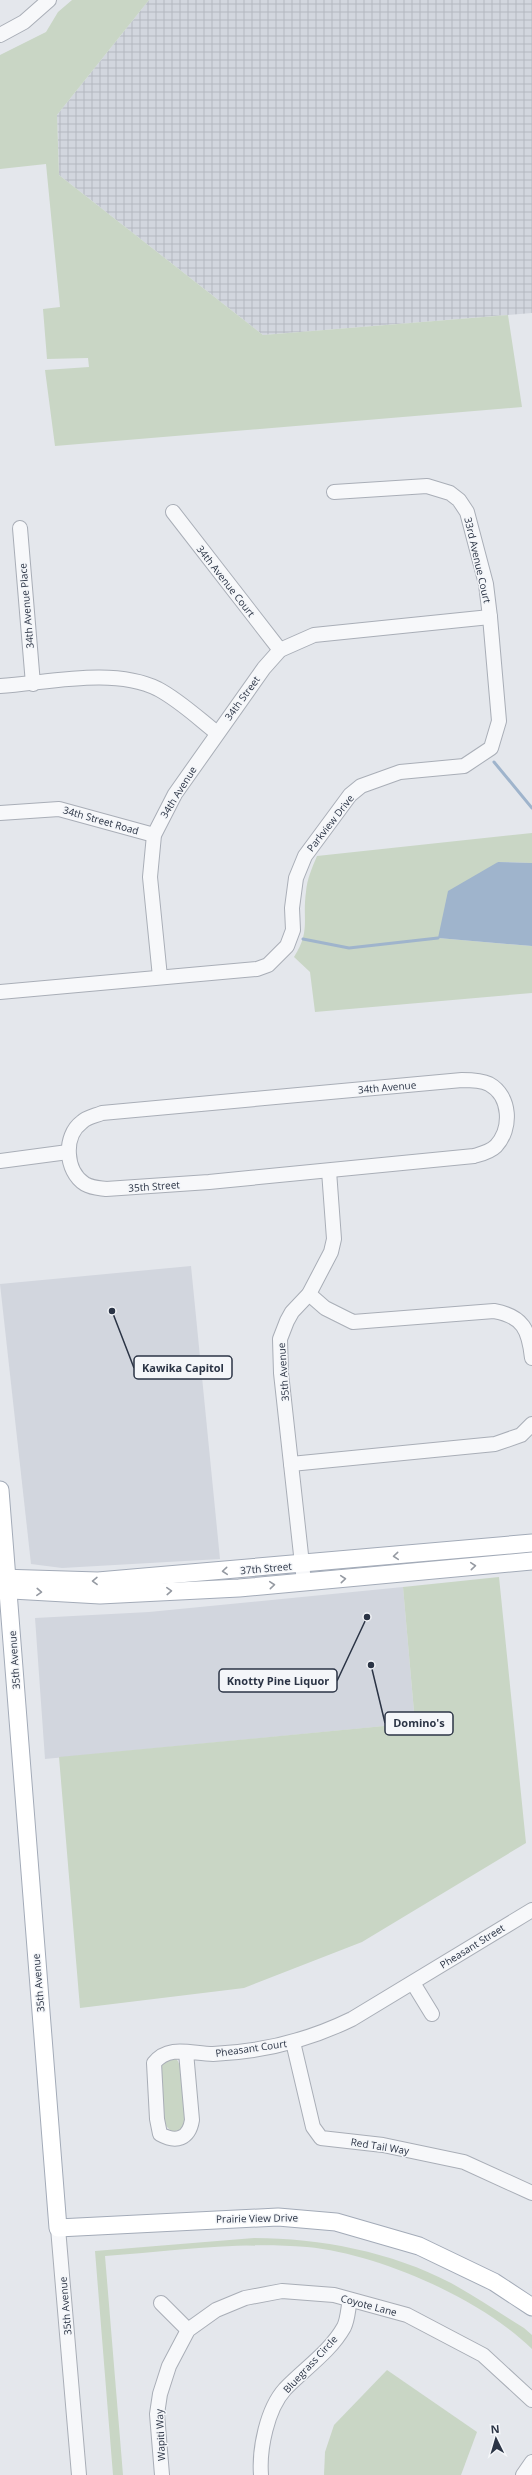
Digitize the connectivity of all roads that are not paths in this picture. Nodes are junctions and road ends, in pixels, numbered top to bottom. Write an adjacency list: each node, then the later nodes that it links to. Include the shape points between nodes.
1 (49, 0): 2 (street, via 24,22)
2 (0, 35)
3 (334, 492): 6 (street, 33rd Avenue Court, via 427,486 450,493 460,500 467,512 486,584)
4 (173, 512): 7 (street, 34th Avenue Court)
5 (20, 528): 8 (street, 34th Avenue Place)
6 (490, 617): 7 (street, 34th Street, via 314,635); 11 (street, 33rd Avenue Court, via 499,722)
7 (280, 650): 10 (street, 34th Street)
8 (33, 684): 9 (street); 10 (street, via 102,678 136,681 164,693)
9 (0, 686)
10 (217, 733): 13 (street, 34th Avenue, via 174,794)
11 (491, 748): 14 (street, Parkview Drive, via 464,766 400,772 361,786 350,795 305,856 296,878 292,908 293,930 287,946 268,965)
12 (0, 813): 13 (street, 34th Street Road, via 59,809)
13 (154, 835): 14 (street, 34th Avenue, via 150,877)
14 (160, 977): 15 (street)
15 (0, 992)
16 (68, 1152): 17 (street); 18 (street, 35th Street, via 71,1165 80,1179 94,1188 106,1189); 18 (street, 34th Avenue, via 70,1138 82,1122 102,1113 137,1108 462,1080 489,1084 504,1099 507,1125 496,1146 488,1151 474,1156)
17 (0, 1160)
18 (329, 1171): 19 (street, 35th Avenue, via 334,1239 327,1262)
19 (309, 1294): 20 (street, via 326,1308 353,1322 502,1312 510,1315 525,1328); 22 (street, 35th Avenue, via 292,1312 280,1339)
20 (532, 1358)
21 (532, 1424): 22 (street, via 526,1432 515,1439 495,1444)
22 (291, 1464): 26 (street, 35th Avenue)
23 (0, 1490): 28 (main road, 35th Avenue)
24 (532, 1543): 26 (main road, 37th Street, one-way to 26)
25 (532, 1561): 27 (main road, 37th Street, one-way to 25)
26 (303, 1565): 27 (street, 35th Avenue); 28 (main road, 37th Street, one-way to 28, via 98,1581)
27 (304, 1582): 28 (main road, 37th Street, one-way to 27, via 100,1595)
28 (4, 1584): 35 (main road, 35th Avenue)
29 (532, 1910): 30 (street, Pheasant Street)
30 (413, 1983): 31 (street); 32 (street, Pheasant Street, via 326,2032)
31 (432, 2014)
32 (293, 2042): 33 (street, Pheasant Court, via 214,2054); 34 (street, Red Tail Way, via 313,2127 322,2138 383,2145 464,2162)
33 (186, 2052): 33 (street, Pheasant Court, via 168,2051 154,2062 160,2134 170,2140 183,2138 190,2131 192,2120)
34 (531, 2190)
35 (58, 2228): 38 (main road, Prairie View Drive, via 278,2216 336,2222 425,2248 494,2282); 42 (street, 35th Avenue)
36 (350, 2300): 39 (street, Coyote Lane, via 334,2295 282,2291 252,2297 216,2310); 40 (street, Coyote Lane, via 407,2315 483,2355); 44 (street, Bluegrass Circle, via 344,2326 323,2354 284,2390 268,2419 260,2457)
37 (161, 2303): 39 (street)
38 (532, 2307)
39 (188, 2330): 43 (street, Wapiti Way, via 169,2366 160,2394 157,2414)
40 (532, 2400)
41 (532, 2462): 45 (street)
42 (79, 2475)
43 (162, 2475)
44 (261, 2475)
45 (523, 2475)

